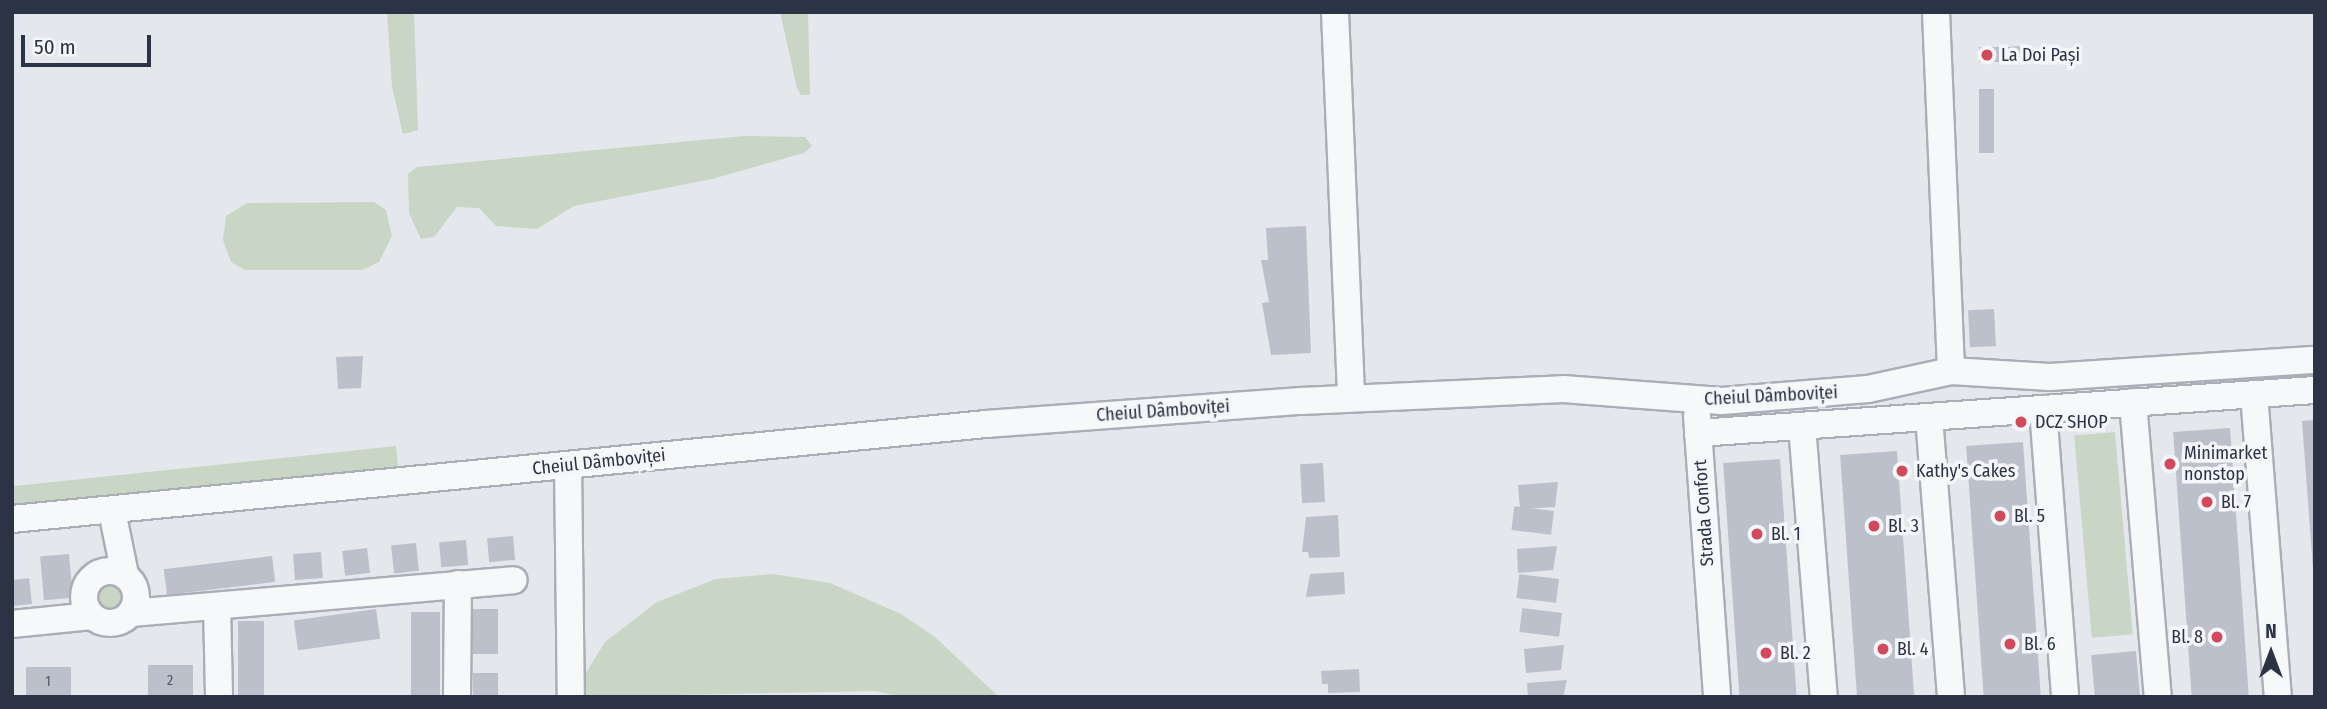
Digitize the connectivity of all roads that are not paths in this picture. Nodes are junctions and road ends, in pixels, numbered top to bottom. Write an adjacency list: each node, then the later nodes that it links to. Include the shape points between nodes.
1 (1335, 12): 8 (street)
2 (1936, 12): 4 (street)
3 (2315, 360): 5 (street, Cheiul Dâmboviței)
4 (1951, 372): 5 (street, Cheiul Dâmboviței, via 2033,377); 9 (street, Cheiul Dâmboviței, via 1835,393)
5 (2119, 372): 10 (street)
6 (2315, 390): 7 (street)
7 (2254, 394): 10 (street); 34 (street)
8 (1351, 397): 9 (street, Cheiul Dâmboviței, via 1563,389); 15 (street, Cheiul Dâmboviței, via 986,424)
9 (1696, 401): 14 (street, Strada Confort)
10 (2127, 403): 11 (street); 33 (street)
11 (2043, 409): 12 (street); 32 (street)
12 (1928, 417): 13 (street); 31 (street)
13 (1802, 426): 14 (street); 30 (street)
14 (1698, 433): 29 (street, Strada Confort)
15 (568, 465): 16 (street, Cheiul Dâmboviței); 28 (street)
16 (104, 511): 17 (street, Cheiul Dâmboviței); 18 (street); 19 (street)
17 (12, 520)
18 (94, 575): 19 (street, via 110,570); 24 (street, via 84,595)
19 (125, 575): 23 (street, via 135,589)
20 (514, 580): 21 (street)
21 (458, 584): 22 (street); 27 (street)
22 (218, 606): 23 (street); 26 (street)
23 (131, 613): 24 (street, via 112,623)
24 (92, 616): 25 (street)
25 (12, 624)
26 (219, 697)
27 (457, 697)
28 (571, 697)
29 (1717, 697)
30 (1824, 697)
31 (1951, 697)
32 (2065, 697)
33 (2158, 697)
34 (2278, 697)

